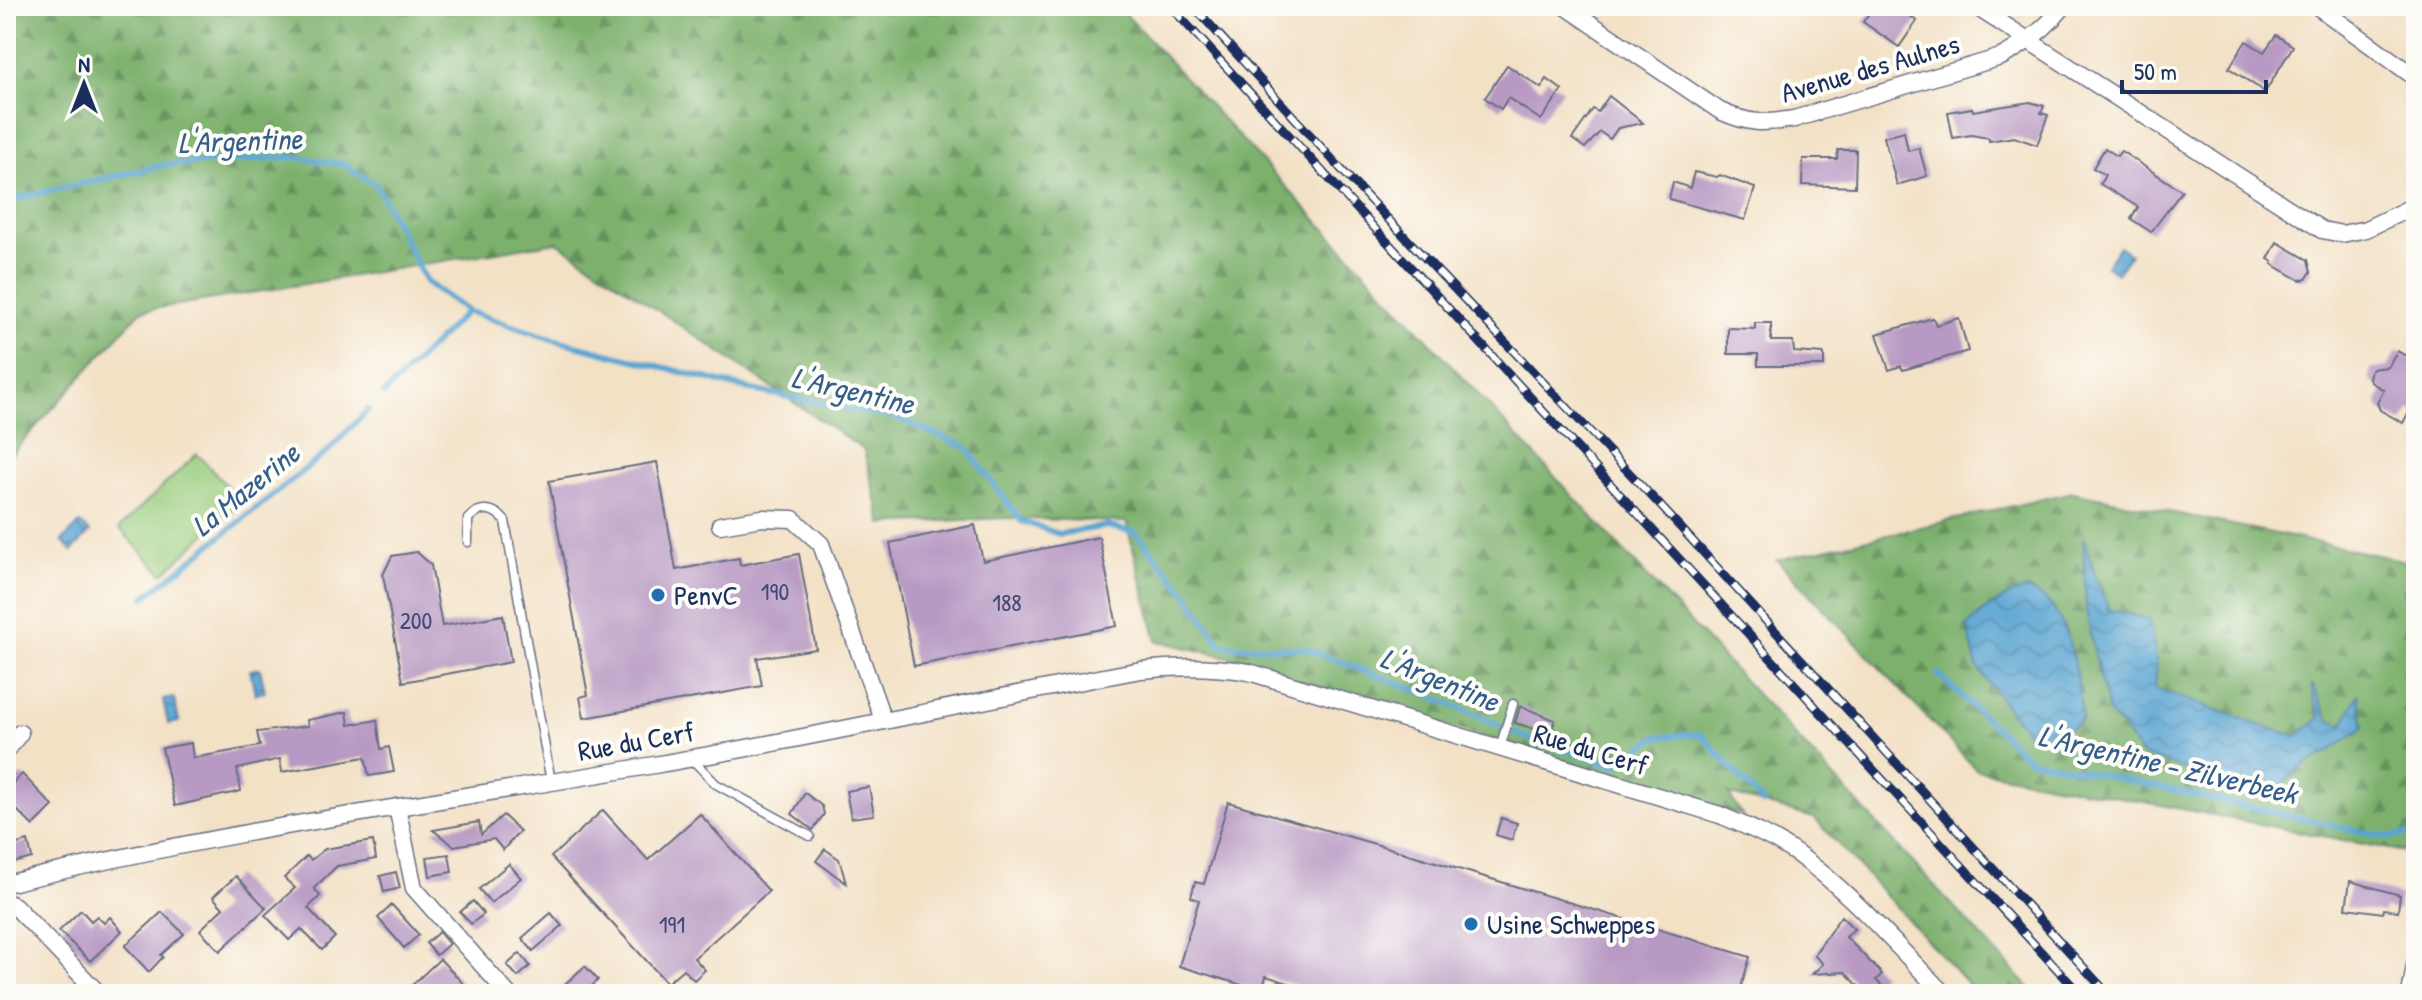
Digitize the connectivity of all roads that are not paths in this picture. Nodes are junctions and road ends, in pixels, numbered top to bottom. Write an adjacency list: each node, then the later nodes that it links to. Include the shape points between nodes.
1 (1565, 6): 5 (street, Avenue des Aulnes, via 1744,122 1794,119 2001,57)
2 (1975, 6): 5 (street)
3 (2064, 6): 5 (street, Avenue des Aulnes)
4 (2325, 8): 6 (street)
5 (2027, 42): 7 (street, via 2322,230 2342,234 2366,229)
6 (2416, 78)
7 (2416, 205)
8 (720, 525): 11 (street, via 793,519 821,544)
9 (468, 542): 16 (lane, via 468,519 475,511 490,509 505,521)
10 (1513, 704): 13 (lane)
11 (883, 720): 13 (street, Rue du Cerf, via 1141,670 1216,667); 15 (street, Rue du Cerf)
12 (20, 733): 14 (street)
13 (1501, 743): 24 (street, Rue du Cerf, via 1764,834 1829,880)
14 (6, 751)
15 (691, 758): 16 (street, Rue du Cerf); 18 (lane, via 716,784)
16 (551, 782): 17 (street, Rue du Cerf)
17 (397, 807): 19 (street, Rue du Cerf); 23 (street, via 414,888)
18 (810, 836)
19 (6, 884)
20 (6, 902): 22 (street)
21 (2416, 961): 25 (street)
22 (99, 994)
23 (508, 994)
24 (1944, 994)
25 (2410, 994)

